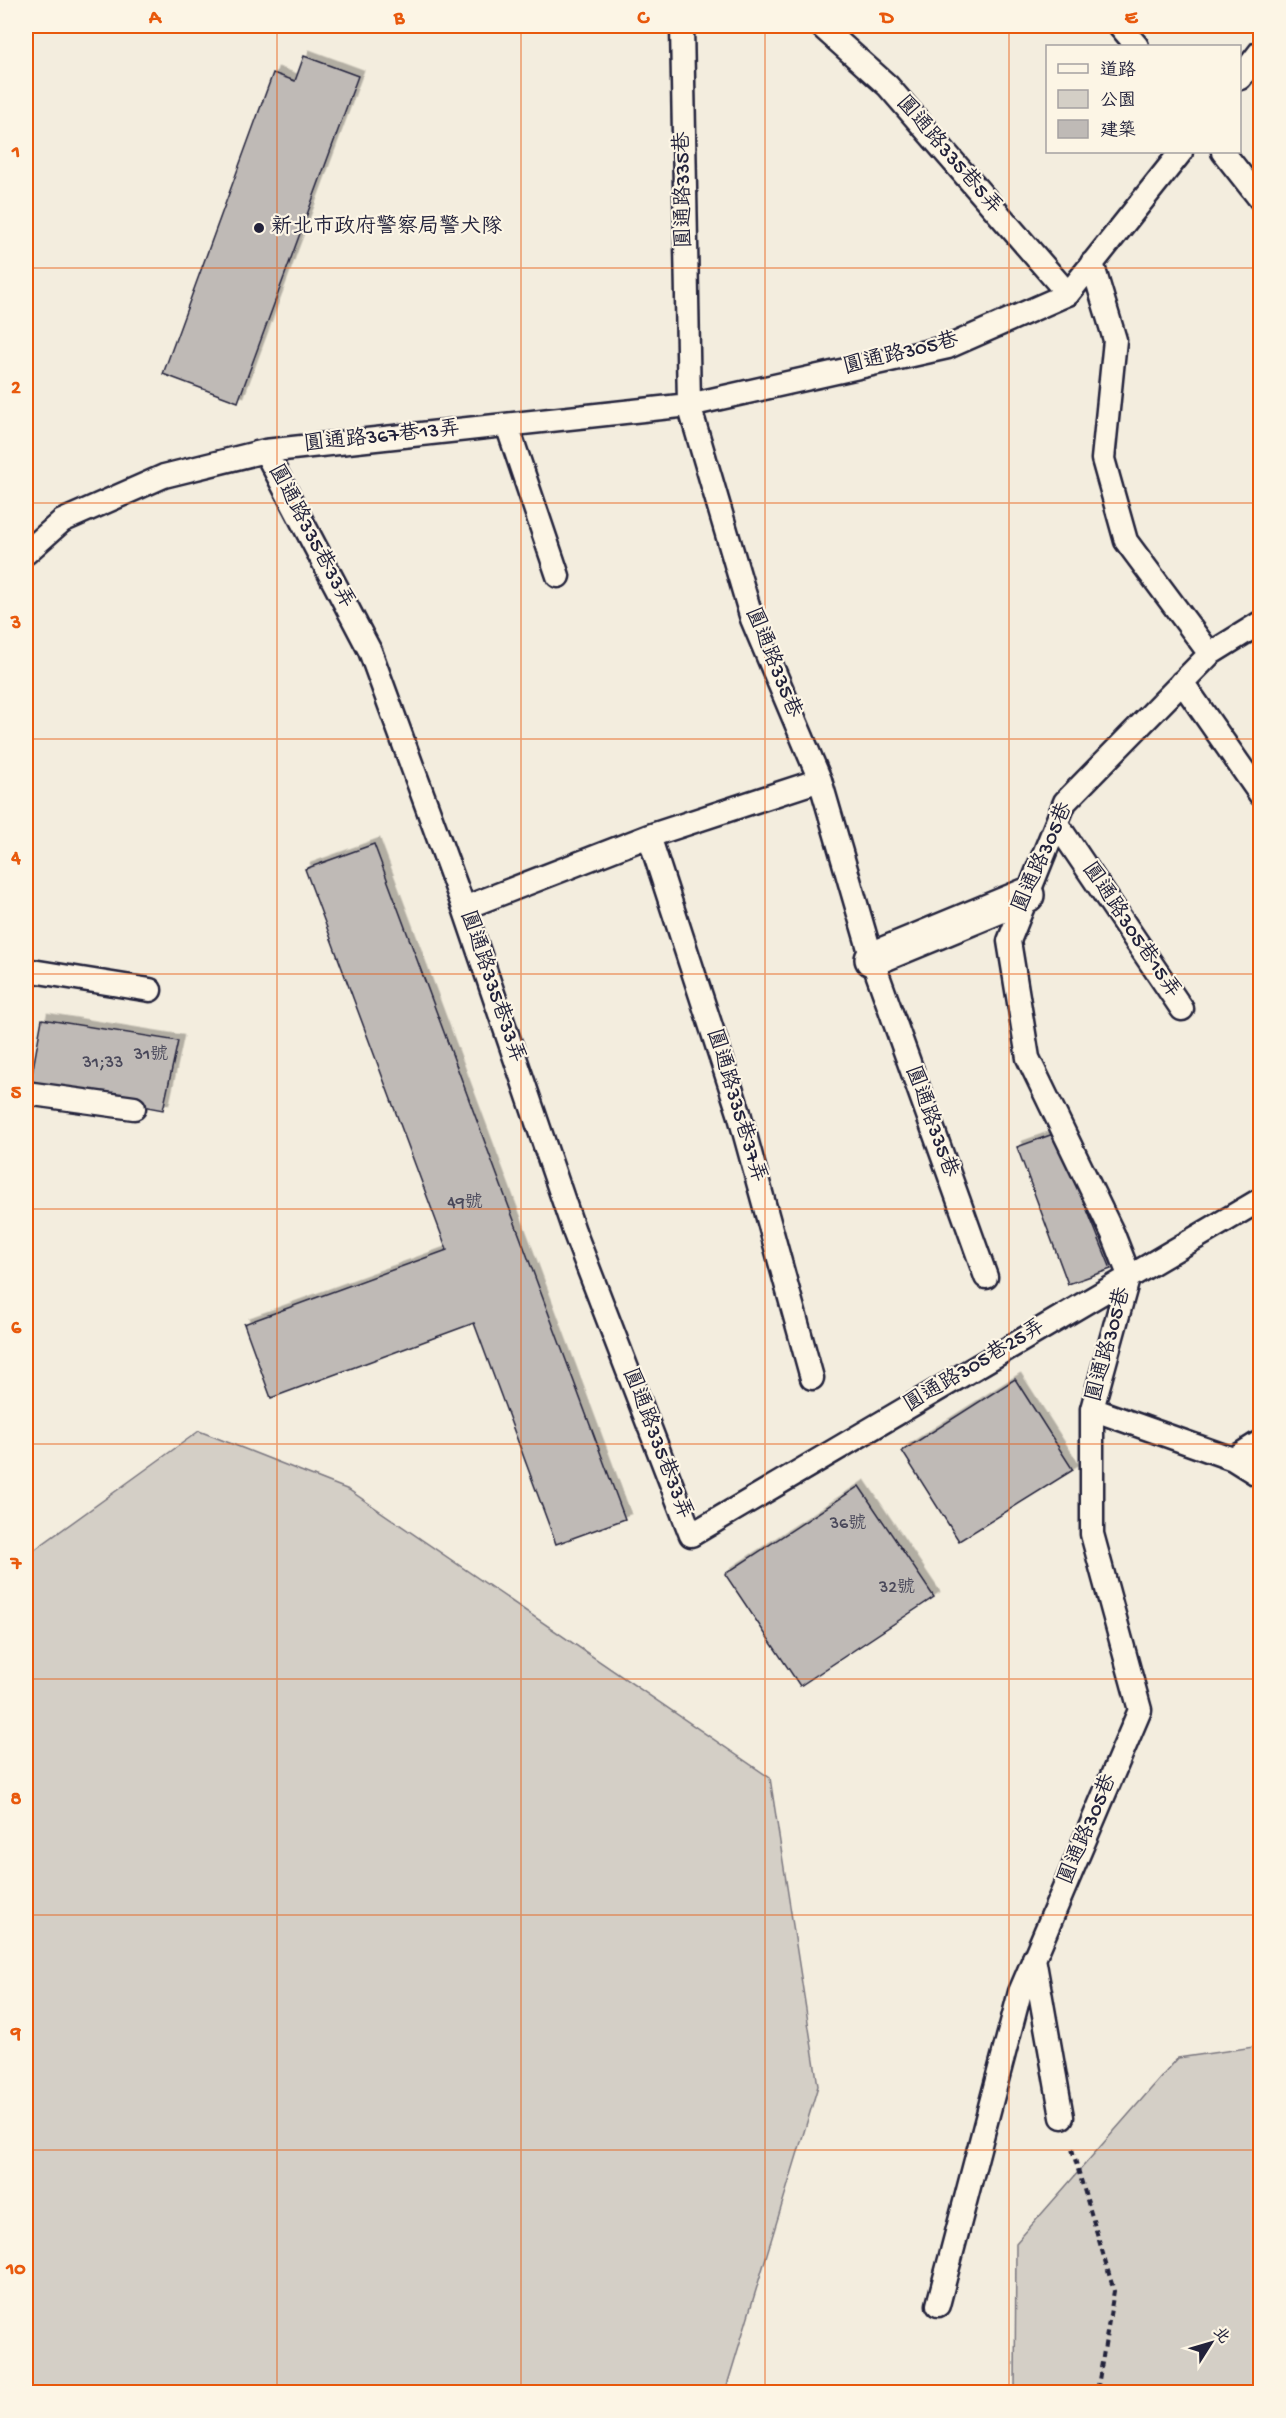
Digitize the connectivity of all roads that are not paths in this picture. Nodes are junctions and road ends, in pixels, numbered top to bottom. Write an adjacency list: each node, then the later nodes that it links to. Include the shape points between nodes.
1 (682, 26): 12 (lane, 圓通路335巷)
2 (821, 26): 11 (lane, 圓通路335巷5弄, via 888,86)
3 (1120, 26): 4 (lane)
4 (1136, 45)
5 (1260, 51): 6 (lane)
6 (1241, 75)
7 (1180, 153): 10 (lane, 圓通路305巷)
8 (1224, 153): 9 (lane)
9 (1260, 199)
10 (1092, 263): 11 (lane, 圓通路305巷); 18 (lane, via 1115,340 1103,459 1126,542)
11 (1068, 294): 12 (lane, 圓通路305巷, via 948,347)
12 (689, 405): 13 (lane, 圓通路367巷13弄); 20 (lane, 圓通路335巷, via 752,619)
13 (507, 424): 14 (lane, 圓通路367巷13弄); 16 (lane)
14 (266, 451): 15 (lane, 圓通路367巷13弄, via 164,476 62,521); 25 (lane, 圓通路335巷33弄, via 370,651)
15 (26, 553)
16 (558, 576)
17 (1260, 623): 18 (lane, 圓通路305巷)
18 (1210, 654): 19 (lane, 圓通路305巷)
19 (1182, 682): 21 (lane); 22 (lane, 圓通路305巷, via 1065,802)
20 (820, 780): 23 (lane); 26 (lane, 圓通路335巷)
21 (1260, 794)
22 (1057, 824): 24 (lane, 圓通路305巷); 29 (lane, 圓通路305巷15弄)
23 (649, 836): 25 (lane); 35 (lane, 圓通路335巷37弄, via 739,1113)
24 (1027, 895): 26 (street); 33 (lane, 圓通路305巷, via 1009,940 1028,1058)
25 (464, 908): 40 (lane, 圓通路335巷33弄, via 574,1231)
26 (872, 959): 34 (lane, 圓通路335巷)
27 (26, 970): 28 (lane)
28 (150, 990)
29 (1182, 1009)
30 (26, 1093): 31 (lane)
31 (134, 1108)
32 (1260, 1200): 33 (lane, 圓通路305巷25弄)
33 (1129, 1275): 36 (lane, 圓通路305巷); 40 (lane, 圓通路305巷25弄)
34 (986, 1277)
35 (812, 1378)
36 (1092, 1409): 38 (lane); 41 (lane, 圓通路305巷, via 1092,1534 1140,1710)
37 (1260, 1442): 38 (lane)
38 (1233, 1459): 39 (lane)
39 (1260, 1476)
40 (691, 1535)
41 (1034, 1958): 42 (lane); 43 (lane, 圓通路305巷, via 1020,1992)
42 (1062, 2117)
43 (938, 2305)

